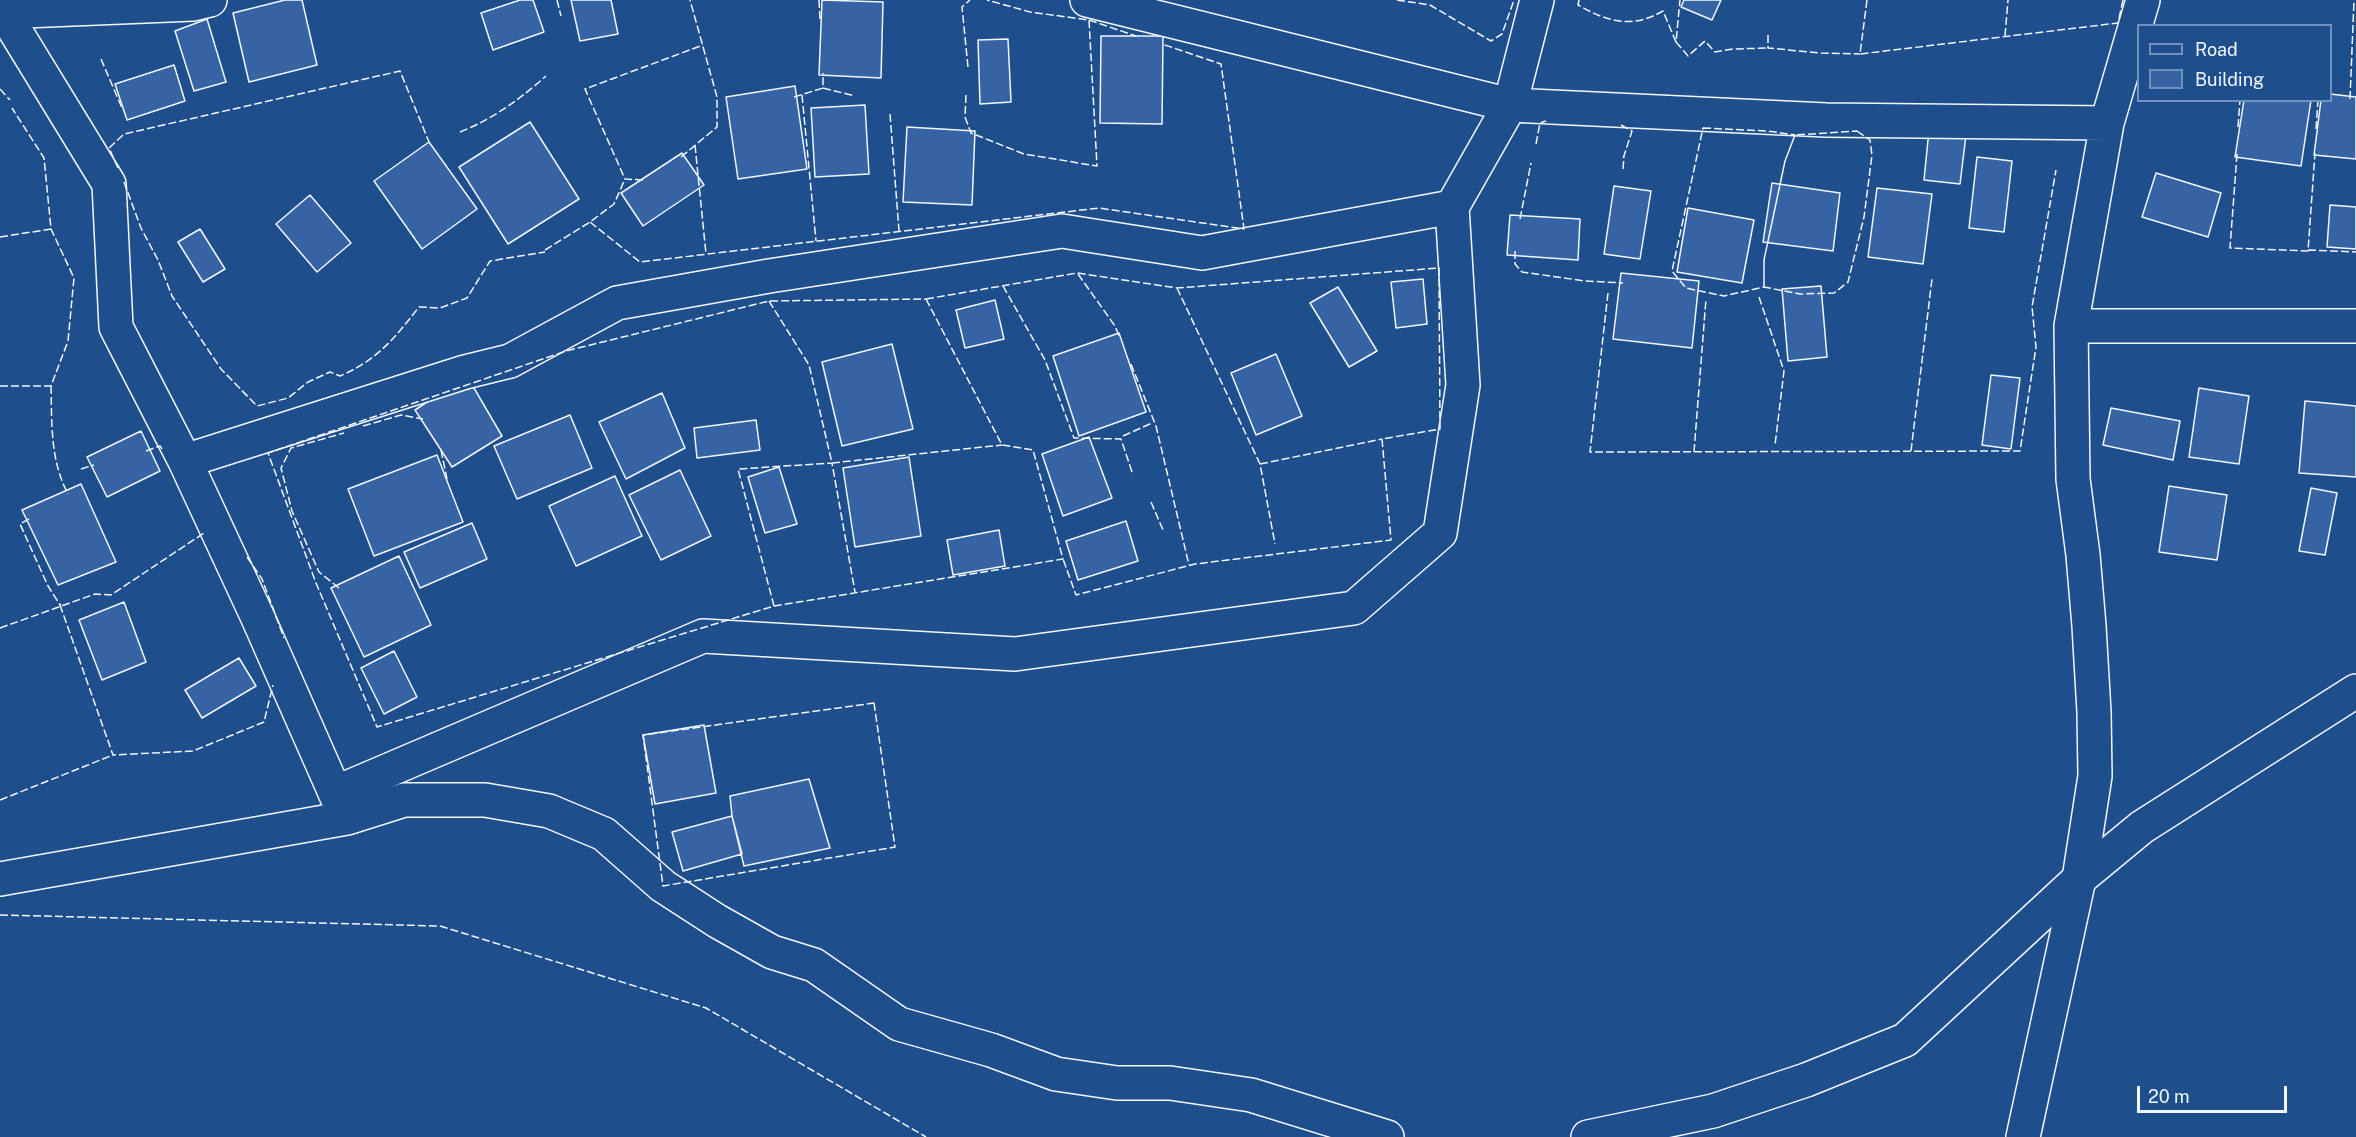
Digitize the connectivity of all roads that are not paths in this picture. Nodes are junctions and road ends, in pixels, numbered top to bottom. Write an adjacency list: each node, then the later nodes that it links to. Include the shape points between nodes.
1 (210, 0): 5 (street, via 193,4)
2 (1087, 0): 6 (street)
3 (1537, 0): 6 (street)
4 (2143, 0): 7 (street)
5 (2, 10): 11 (street, via 109,184 116,327)
6 (1510, 105): 7 (street, via 1826,120); 8 (street)
7 (2106, 123): 9 (street)
8 (1452, 207): 11 (street, via 1202,253 1062,231 618,303 510,361); 13 (street, via 1463,385 1440,533 1354,608 1015,654 703,636)
9 (2071, 326): 10 (street); 15 (street, via 2073,480 2084,567 2094,723 2094,776)
10 (2356, 326)
11 (185, 461): 13 (street)
12 (2356, 691): 15 (street, via 2142,827)
13 (341, 805): 14 (street); 16 (street, via 485,800 549,811 604,834 672,892 772,952 814,965 899,1024 991,1050 1056,1074 1117,1083 1170,1083 1251,1095)
14 (0, 879)
15 (2079, 879): 17 (street, via 1905,1040 1806,1080 1713,1111); 18 (street)
16 (1387, 1137)
17 (1588, 1137)
18 (2023, 1137)

